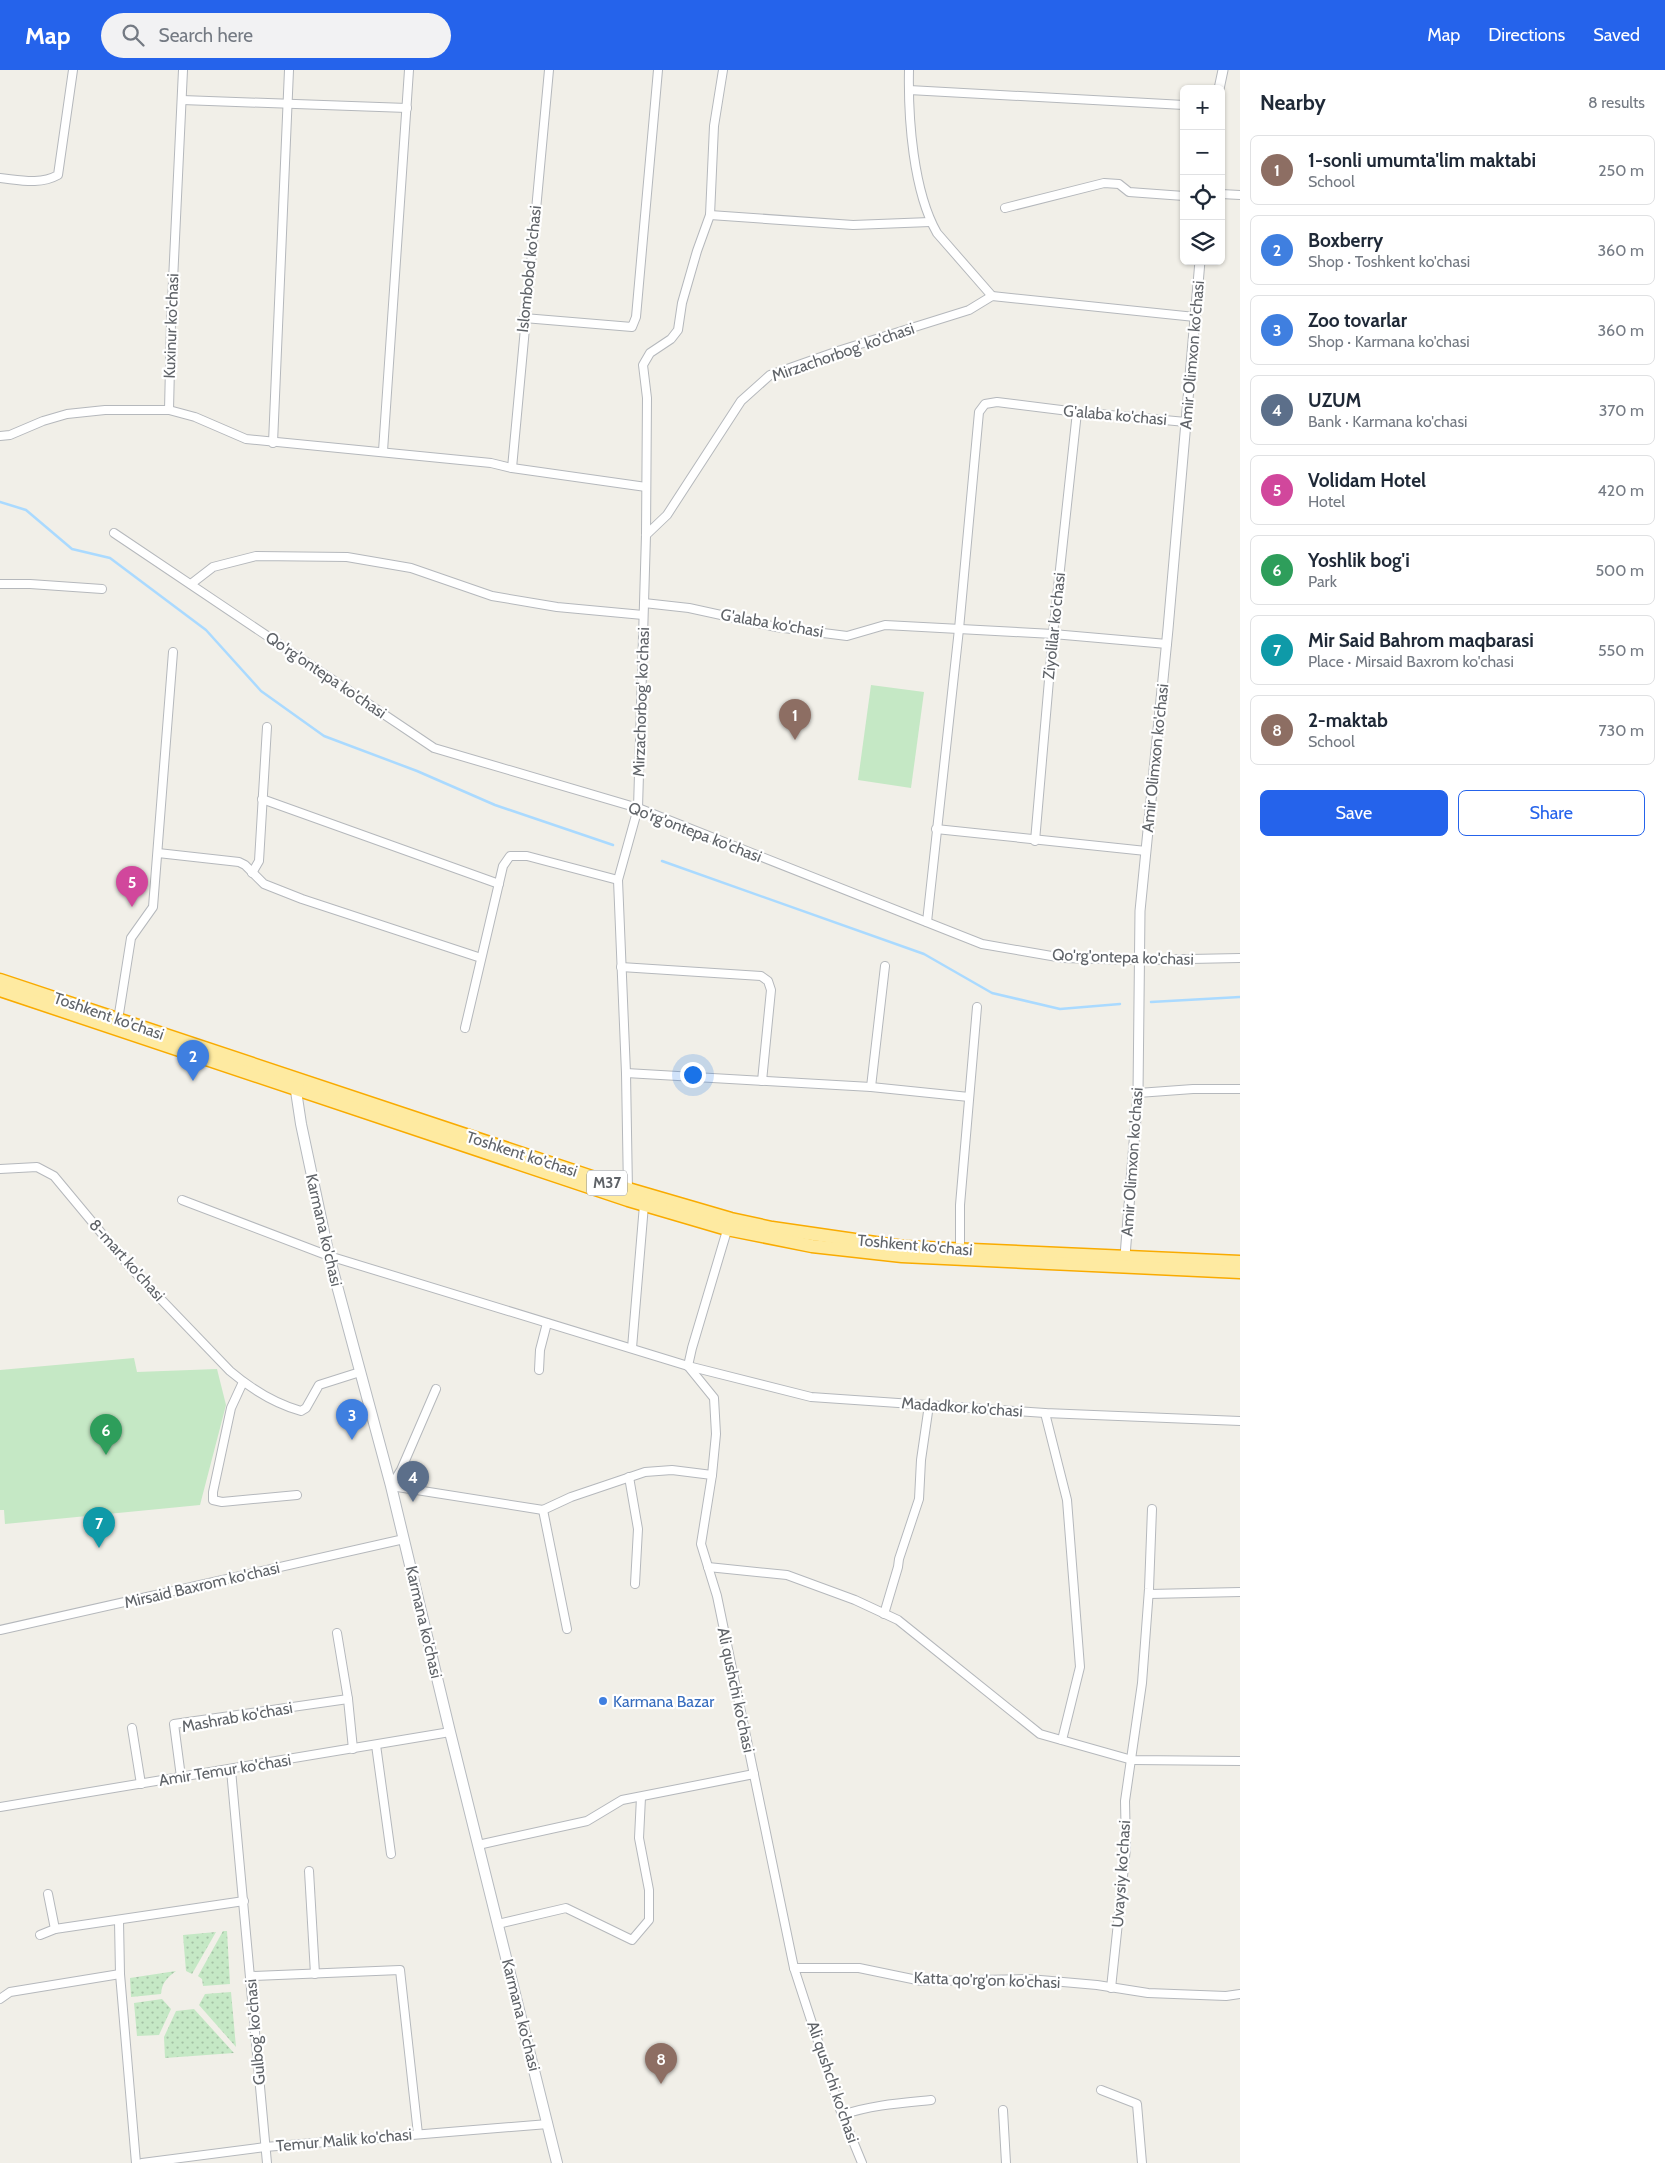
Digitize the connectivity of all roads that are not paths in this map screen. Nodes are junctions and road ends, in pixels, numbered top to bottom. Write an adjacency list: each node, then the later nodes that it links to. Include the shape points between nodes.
1 (73, 70): 16 (street, via 58,175 39,182)
2 (183, 70): 12 (street, Kuxinur ko'chasi)
3 (288, 70): 13 (street)
4 (409, 70): 15 (street)
5 (549, 70): 26 (street, Islombobd ko'chasi)
6 (658, 70): 26 (street, via 636,316 632,327)
7 (723, 70): 21 (street, Mirzachorbog' ko'chasi, via 714,126)
8 (909, 70): 11 (street)
9 (1223, 70): 10 (street)
10 (1220, 85)
11 (909, 90): 14 (street); 22 (street, via 913,153)
12 (182, 100): 13 (street); 27 (street, Kuxinur ko'chasi)
13 (287, 104): 15 (street); 31 (street)
14 (1180, 105)
15 (407, 108): 32 (street)
16 (0, 178)
17 (1225, 194): 18 (street)
18 (1240, 195)
19 (1180, 196): 20 (street, via 1129,192 1119,184 1104,183)
20 (1005, 208)
21 (710, 215): 22 (street, via 853,225); 34 (street, Mirzachorbog' ko'chasi, via 682,303 678,330 671,339 650,353 642,365 647,398)
22 (930, 222): 24 (street)
23 (1200, 265): 25 (street, Amir Olimxon ko'chasi)
24 (992, 296): 25 (street); 36 (street, Mirzachorbog' ko'chasi, via 969,310 770,375 741,401 667,515)
25 (1195, 317): 29 (street, Amir Olimxon ko'chasi)
26 (524, 318): 33 (street, Islombobd ko'chasi)
27 (169, 410): 30 (street, via 105,410 68,414); 31 (street, via 195,417 246,439)
28 (1077, 412): 29 (street, G'alaba ko'chasi); 42 (street, G'alaba ko'chasi, via 997,402 985,404 979,412); 43 (street, Ziyolilar ko'chasi)
29 (1186, 422): 44 (street, Amir Olimxon ko'chasi)
30 (0, 436)
31 (273, 443): 32 (street)
32 (383, 451): 33 (street)
33 (512, 468): 34 (street)
34 (646, 487): 36 (street, Mirzachorbog' ko'chasi)
35 (114, 533): 38 (street, Qo'rg'ontepa ko'chasi)
36 (646, 536): 40 (street, Mirzachorbog' ko'chasi)
37 (0, 584): 39 (street)
38 (191, 584): 41 (street, via 213,566 256,556 347,557 411,568 492,596); 48 (street, Qo'rg'ontepa ko'chasi, via 434,748)
39 (102, 589)
40 (644, 603): 41 (street, Mirzachorbog' ko'chasi); 42 (street, G'alaba ko'chasi, via 731,616 776,627 847,636 885,625)
41 (643, 616): 48 (street, Mirzachorbog' ko'chasi)
42 (959, 629): 43 (street, G'alaba ko'chasi); 49 (street)
43 (1053, 634): 44 (street, G'alaba ko'chasi); 50 (street, Ziyolilar ko'chasi)
44 (1167, 644): 51 (street, Amir Olimxon ko'chasi)
45 (173, 652): 52 (street)
46 (267, 727): 47 (street)
47 (262, 799): 53 (street, via 259,860); 55 (street)
48 (638, 808): 54 (street, Mirzachorbog' ko'chasi); 56 (street, Qo'rg'ontepa ko'chasi)
49 (936, 829): 50 (street); 56 (street)
50 (1035, 841): 51 (street)
51 (1146, 851): 59 (street, Amir Olimxon ko'chasi, via 1140,911)
52 (158, 853): 53 (street, via 239,862); 65 (street, via 153,907 131,938)
53 (252, 873): 57 (street, via 264,884 302,900)
54 (618, 880): 55 (street, via 527,856 510,856 503,866); 61 (street, Mirzachorbog' ko'chasi)
55 (499, 884): 57 (street)
56 (927, 922): 59 (street, Qo'rg'ontepa ko'chasi, via 982,944 1062,958)
57 (481, 958): 66 (street)
58 (1240, 958): 59 (street, Qo'rg'ontepa ko'chasi)
59 (1140, 960): 72 (street, Amir Olimxon ko'chasi)
60 (885, 966): 70 (street)
61 (621, 967): 67 (street, Mirzachorbog' ko'chasi); 68 (street, via 761,976 768,981 771,990)
62 (0, 980): 65 (highway, Toshkent ko'chasi / M37)
63 (0, 990): 69 (highway, Toshkent ko'chasi / M37)
64 (977, 1007): 73 (street)
65 (118, 1020): 69 (highway, Toshkent ko'chasi / M37)
66 (465, 1028)
67 (626, 1073): 68 (street); 75 (street, Mirzachorbog' ko'chasi)
68 (762, 1081): 70 (street)
69 (298, 1086): 75 (highway, Toshkent ko'chasi / M37); 80 (main road, Karmana ko'chasi, via 301,1124)
70 (871, 1087): 73 (street)
71 (1240, 1089): 72 (street)
72 (1138, 1093): 81 (street, Amir Olimxon ko'chasi)
73 (969, 1097): 79 (street, via 960,1205)
74 (0, 1169): 89 (street, 8-mart ko'chasi, via 37,1167 54,1176 128,1265)
75 (628, 1195): 77 (highway, Toshkent ko'chasi / M37); 78 (highway, Toshkent ko'chasi / M37)
76 (182, 1200): 80 (street, Madadkor ko'chasi)
77 (644, 1205): 78 (highway, Toshkent ko'chasi / M37); 85 (street)
78 (729, 1224): 79 (highway, Toshkent ko'chasi / M37, via 903,1247); 81 (highway, Toshkent ko'chasi / M37, via 812,1246 902,1256); 86 (street)
79 (960, 1249): 81 (highway, Toshkent ko'chasi / M37)
80 (329, 1256): 84 (street, Madadkor ko'chasi); 88 (main road, Karmana ko'chasi)
81 (1125, 1262): 82 (highway, Toshkent ko'chasi / M37); 83 (highway, Toshkent ko'chasi / M37)
82 (1240, 1262)
83 (1240, 1272)
84 (547, 1323): 85 (street, Madadkor ko'chasi); 87 (street)
85 (632, 1348): 86 (street, Madadkor ko'chasi)
86 (688, 1366): 91 (street, Madadkor ko'chasi, via 811,1397); 94 (street, Ali qushchi ko'chasi, via 714,1398 716,1434)
87 (539, 1370)
88 (360, 1372): 89 (street, 8-mart ko'chasi, via 319,1385 301,1411); 96 (main road, Karmana ko'chasi)
89 (243, 1382): 97 (street, via 231,1408 213,1500 222,1502)
90 (436, 1389): 96 (street)
91 (929, 1405): 92 (street, Madadkor ko'chasi); 105 (street, via 919,1499)
92 (1045, 1412): 93 (street, Madadkor ko'chasi); 112 (street, via 1067,1500 1080,1667)
93 (1240, 1421)
94 (712, 1475): 95 (street, via 672,1470); 101 (street, Ali qushchi ko'chasi, via 701,1544)
95 (629, 1477): 99 (street); 102 (street, via 638,1529)
96 (391, 1486): 99 (street); 100 (main road, Karmana ko'chasi)
97 (297, 1495)
98 (1152, 1509): 104 (street, Uvaysiy ko'chasi)
99 (543, 1510): 106 (street)
100 (404, 1539): 107 (street, Mirsaid Baxrom ko'chasi); 111 (main road, Karmana ko'chasi)
101 (708, 1566): 105 (street, via 787,1575); 118 (street, Ali qushchi ko'chasi)
102 (635, 1584)
103 (1240, 1592): 104 (street)
104 (1149, 1594): 115 (street, Uvaysiy ko'chasi)
105 (884, 1614): 112 (street, via 898,1620 1040,1734)
106 (567, 1629)
107 (0, 1630)
108 (337, 1633): 109 (street)
109 (348, 1699): 114 (street); 119 (street, Mashrab ko'chasi, via 174,1724)
110 (132, 1728): 120 (street)
111 (450, 1732): 113 (street, Amir Temur ko'chasi); 123 (main road, Karmana ko'chasi)
112 (1062, 1740): 115 (street)
113 (376, 1746): 114 (street, Amir Temur ko'chasi); 124 (street)
114 (353, 1749): 117 (street, Amir Temur ko'chasi)
115 (1132, 1760): 116 (street); 136 (street, Uvaysiy ko'chasi, via 1125,1801 1123,1891)
116 (1240, 1761)
117 (231, 1770): 119 (street, Amir Temur ko'chasi); 127 (street, Gulbog' ko'chasi)
118 (754, 1774): 121 (street); 132 (street, Ali qushchi ko'chasi)
119 (181, 1777): 120 (street, Amir Temur ko'chasi)
120 (142, 1784): 122 (street, Amir Temur ko'chasi)
121 (641, 1797): 123 (street, via 622,1800 587,1821); 129 (street, via 639,1838 649,1890 650,1920 632,1940 566,1908)
122 (0, 1807)
123 (478, 1845): 129 (main road, Karmana ko'chasi)
124 (391, 1854)
125 (309, 1871): 134 (street)
126 (48, 1894): 130 (street)
127 (244, 1901): 128 (street); 135 (street, Gulbog' ko'chasi)
128 (119, 1920): 130 (street); 133 (street)
129 (498, 1924): 143 (main road, Karmana ko'chasi)
130 (55, 1930): 131 (street)
131 (40, 1935)
132 (794, 1968): 136 (street, Katta qo'rg'on ko'chasi, via 859,1968 922,1981 1029,1979); 142 (street, Ali qushchi ko'chasi)
133 (120, 1974): 138 (street, via 10,1992); 146 (street)
134 (315, 1974): 135 (street); 144 (street, via 400,1970)
135 (251, 1976): 145 (street, Gulbog' ko'chasi)
136 (1111, 1988): 137 (street, Katta qo'rg'on ko'chasi, via 1148,1993)
137 (1240, 1994)
138 (0, 1999)
139 (1101, 2090): 152 (street, via 1137,2104)
140 (931, 2100): 142 (street, via 885,2104)
141 (1003, 2110): 151 (street)
142 (842, 2115): 150 (street, Ali qushchi ko'chasi)
143 (548, 2124): 144 (street, Temur Malik ko'chasi); 149 (main road, Karmana ko'chasi)
144 (418, 2134): 145 (street, Temur Malik ko'chasi)
145 (266, 2147): 147 (street, Temur Malik ko'chasi); 148 (street, Gulbog' ko'chasi)
146 (136, 2163)
147 (142, 2163)
148 (267, 2163)
149 (557, 2163)
150 (862, 2163)
151 (1006, 2163)
152 (1142, 2163)

